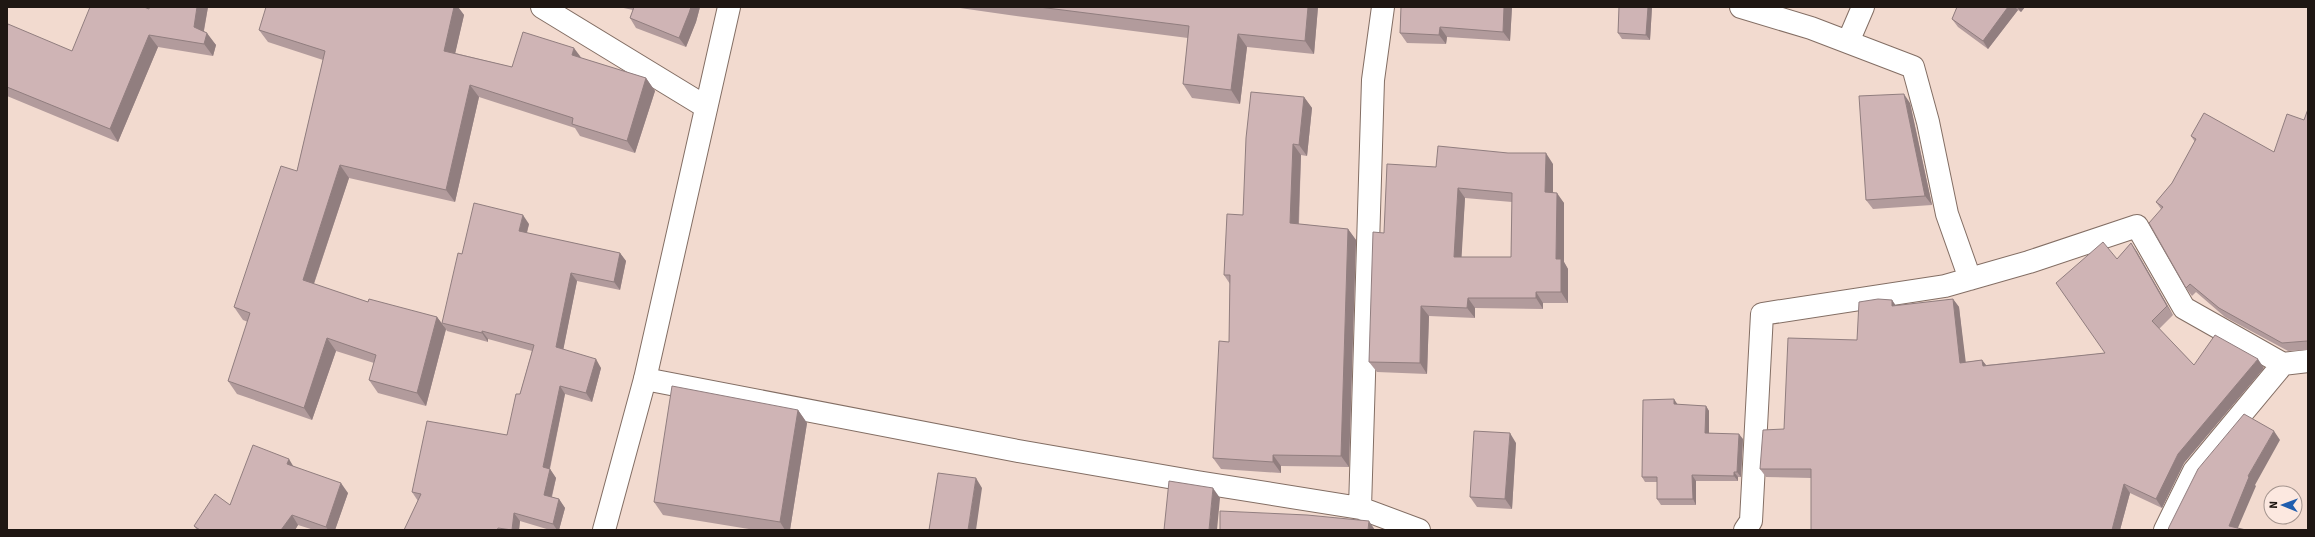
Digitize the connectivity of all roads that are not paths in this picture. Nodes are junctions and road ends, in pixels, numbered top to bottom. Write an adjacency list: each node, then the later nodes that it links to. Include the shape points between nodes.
1 (542, 7): 7 (street)
2 (729, 7): 7 (street)
3 (1383, 7): 12 (street, via 1373,80)
4 (1741, 7): 6 (street)
5 (1863, 7): 6 (street)
6 (1848, 42): 8 (street, via 1913,67 1928,122 1947,214)
7 (706, 107): 11 (street)
8 (1970, 279): 10 (street, via 2137,226 2184,308); 15 (street, via 1945,286 1762,314 1751,520)
9 (2308, 361): 10 (street)
10 (2283, 364): 16 (street, via 2194,471)
11 (645, 378): 12 (street, via 1018,451); 13 (street)
12 (1360, 508): 14 (street)
13 (604, 530)
14 (1418, 530)
15 (1745, 530)
16 (2165, 530)

